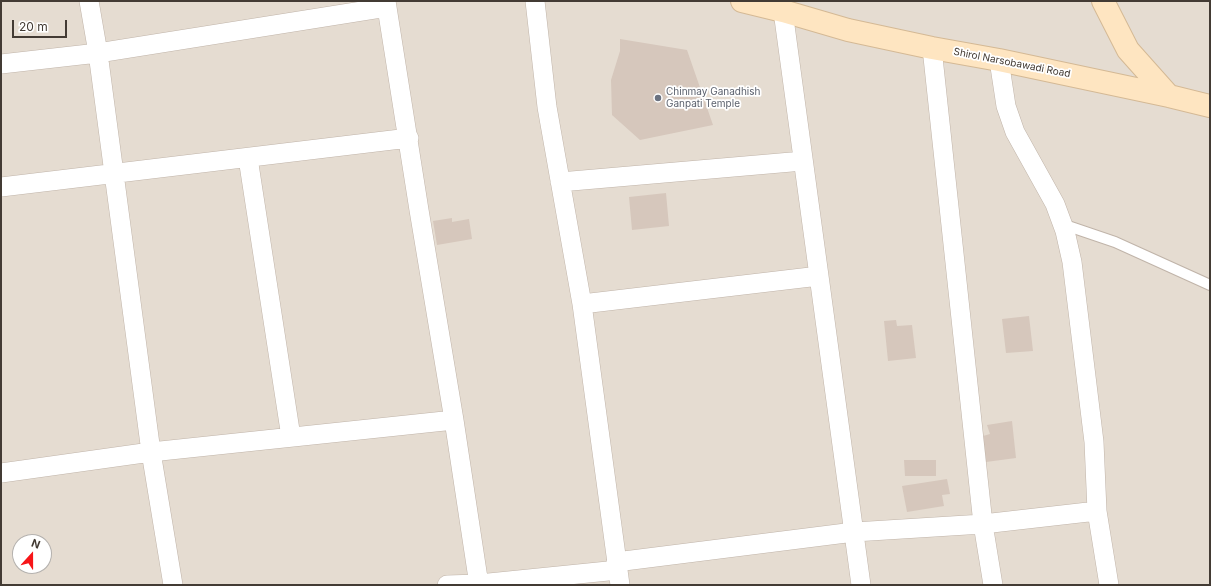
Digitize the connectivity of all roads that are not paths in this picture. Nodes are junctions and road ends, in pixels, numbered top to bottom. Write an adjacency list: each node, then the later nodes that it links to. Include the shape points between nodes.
1 (89, 1): 8 (street)
2 (535, 1): 17 (street, via 547,107)
3 (742, 1): 6 (main road, Shirol Narsobawadi Road)
4 (1103, 1): 11 (main road, via 1128,50)
5 (387, 4): 8 (street); 13 (street)
6 (783, 11): 7 (main road, Shirol Narsobawadi Road, via 848,30); 15 (street)
7 (932, 48): 9 (main road, Shirol Narsobawadi Road); 28 (street)
8 (98, 53): 10 (street); 16 (street)
9 (999, 60): 11 (main road, Shirol Narsobawadi Road); 19 (street, via 1006,106 1015,132 1055,204)
10 (1, 64)
11 (1169, 96): 12 (main road, Shirol Narsobawadi Road)
12 (1210, 106)
13 (409, 138): 14 (street); 23 (street)
14 (248, 158): 16 (street); 24 (street)
15 (804, 161): 17 (street); 20 (street)
16 (113, 173): 18 (street); 25 (street)
17 (560, 182): 22 (street)
18 (1, 187)
19 (1062, 224): 21 (lane, via 1115,242); 27 (street, via 1072,262 1093,434)
20 (819, 276): 22 (street); 29 (street)
21 (1210, 285)
22 (582, 304): 30 (street)
23 (454, 420): 24 (street); 31 (street)
24 (291, 437): 25 (street)
25 (151, 452): 26 (street); 32 (street)
26 (1, 473)
27 (1097, 511): 28 (street); 36 (street)
28 (983, 524): 29 (street); 35 (street)
29 (854, 532): 30 (street); 34 (street)
30 (618, 572): 31 (street)
31 (479, 584): 33 (street)
32 (173, 585)
33 (447, 585)
34 (861, 585)
35 (993, 585)
36 (1109, 585)

